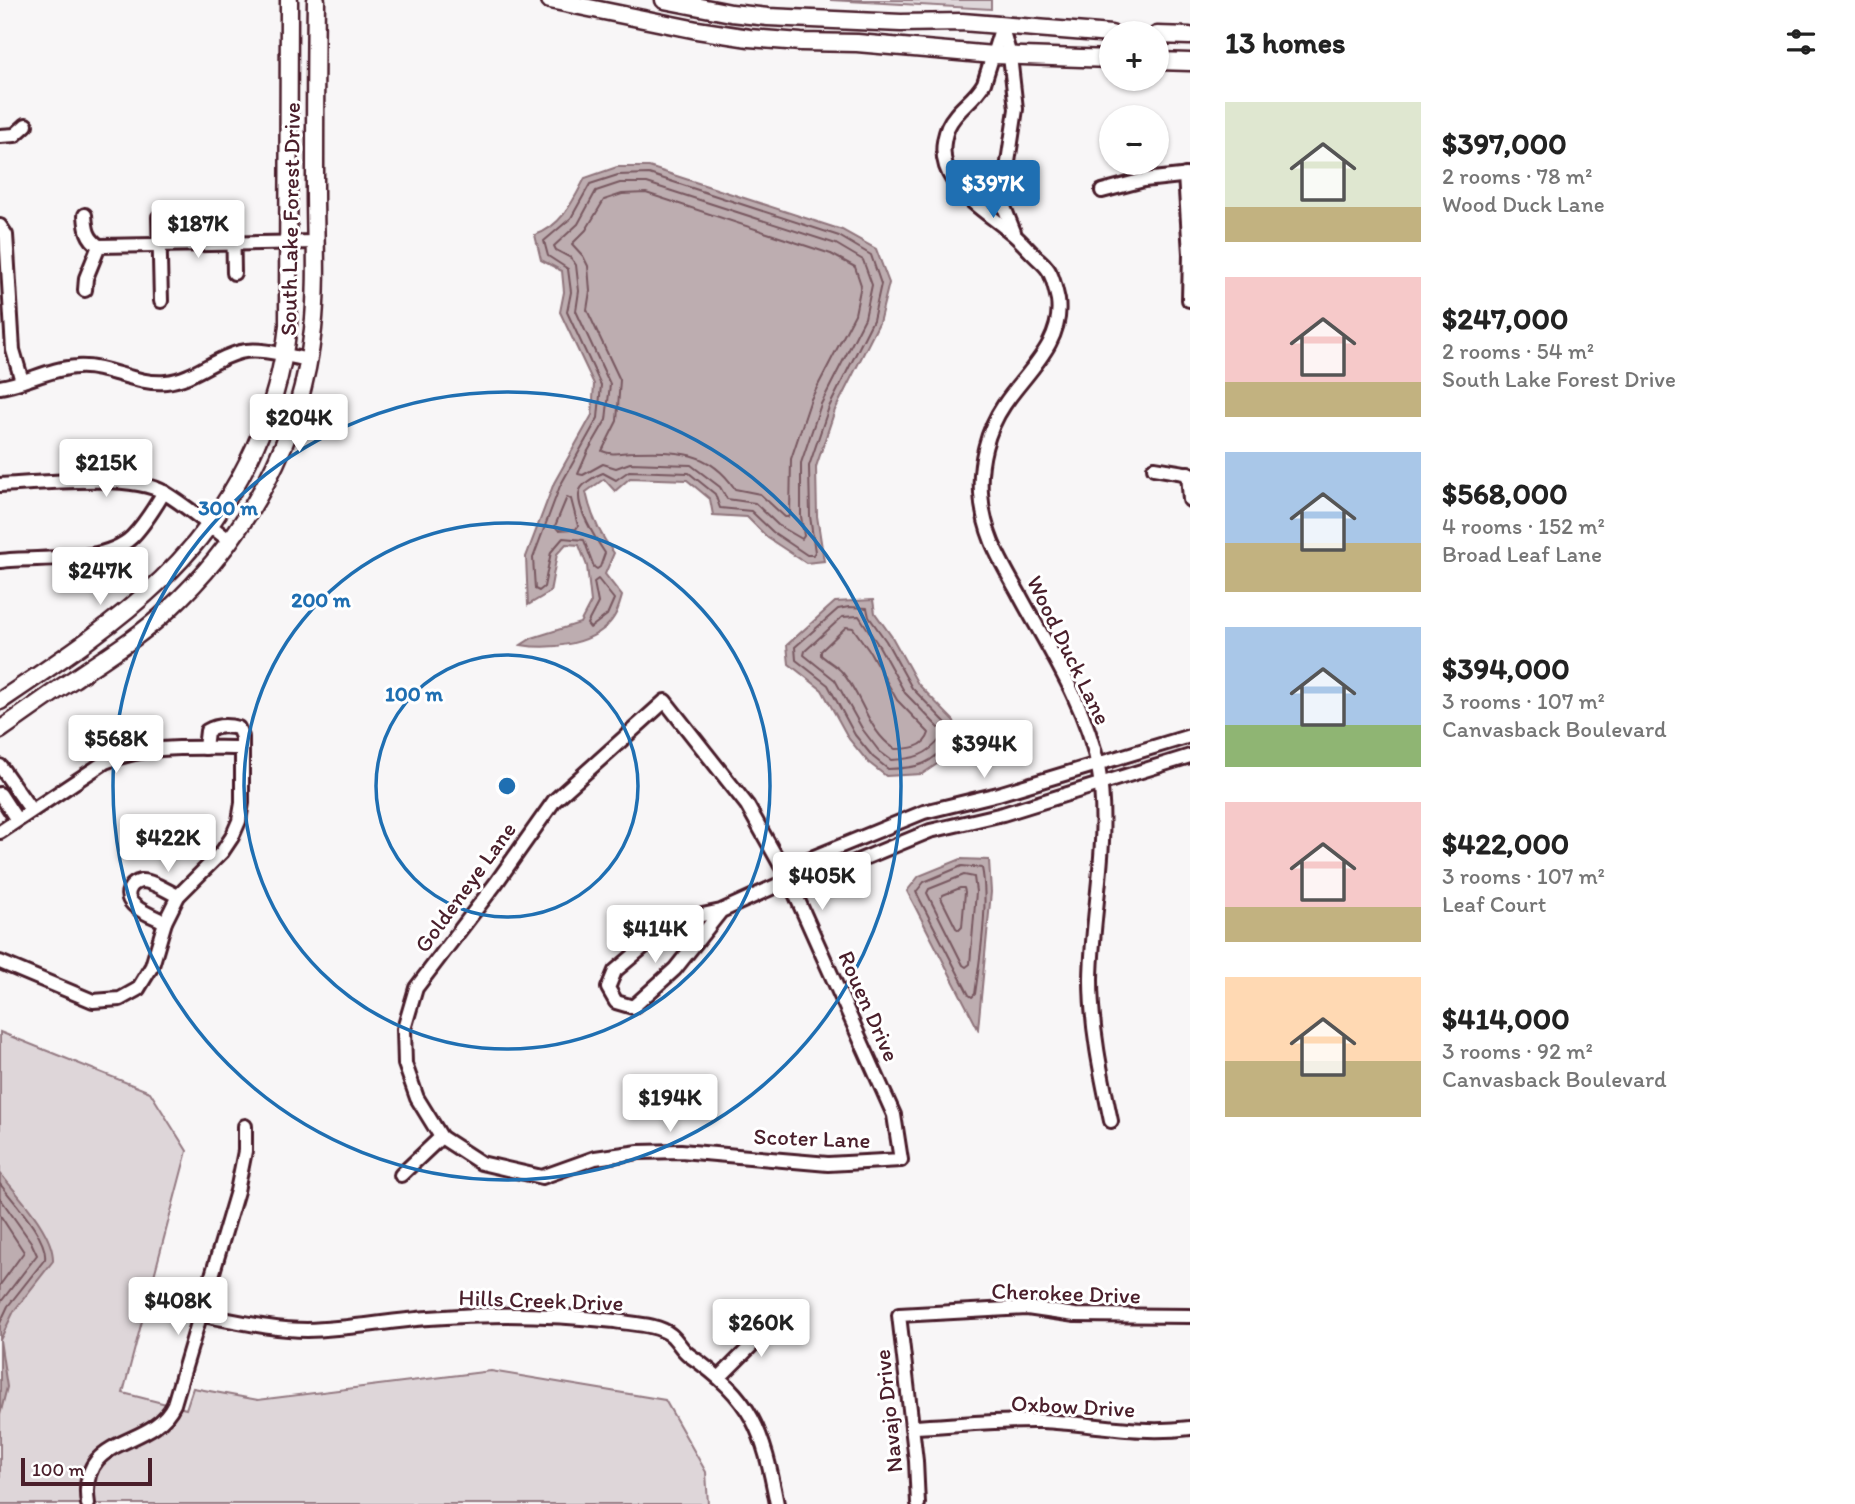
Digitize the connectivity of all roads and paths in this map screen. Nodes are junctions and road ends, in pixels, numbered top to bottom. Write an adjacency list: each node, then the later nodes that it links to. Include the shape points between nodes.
1 (289, 0): 25 (main road, South Lake Forest Drive)
2 (316, 0): 26 (main road, South Lake Forest Drive)
3 (551, 0): 5 (main road)
4 (664, 0): 6 (main road, via 768,17)
5 (615, 6): 10 (main road, via 749,38)
6 (1002, 26): 7 (main road); 10 (street, Wood Duck Lane)
7 (1099, 33)
8 (1169, 35): 9 (main road)
9 (1190, 36)
10 (1002, 56): 11 (main road); 17 (street, Wood Duck Lane, via 1016,109); 19 (street, Wood Duck Lane, via 980,91 955,115 945,136 947,170)
11 (1099, 59)
12 (1169, 61): 13 (main road)
13 (1190, 62)
14 (26, 125): 15 (street, via 15,135)
15 (0, 136)
16 (1188, 175): 18 (street); 32 (street)
17 (1003, 191): 19 (street, via 987,204); 24 (street, Wood Duck Lane, via 1003,209)
18 (1102, 191)
19 (970, 201): 24 (street, Wood Duck Lane)
20 (233, 214): 27 (street)
21 (85, 215): 29 (street, via 86,231)
22 (159, 217): 28 (street)
23 (3, 231): 34 (street)
24 (1015, 236): 54 (street, Wood Duck Lane, via 1049,271 1058,303 1057,320 1047,349 991,429 981,471 985,522 990,542 1068,685)
25 (288, 242): 26 (street); 27 (street); 35 (main road, South Lake Forest Drive)
26 (316, 242): 36 (main road, South Lake Forest Drive)
27 (233, 243): 28 (street); 30 (street)
28 (159, 244): 29 (street); 33 (street)
29 (99, 246): 31 (street)
30 (234, 273)
31 (85, 290)
32 (1189, 300)
33 (161, 301)
34 (5, 305): 37 (street)
35 (284, 356): 36 (street); 37 (street, via 242,352 184,379 165,382 76,366); 44 (main road, South Lake Forest Drive, via 253,452)
36 (308, 360): 45 (main road, South Lake Forest Drive, via 276,463)
37 (22, 382): 38 (street)
38 (0, 387)
39 (1154, 468): 40 (street)
40 (1189, 473): 43 (street)
41 (0, 485): 42 (street, via 134,482)
42 (164, 492): 44 (street); 46 (street, via 133,537 110,550)
43 (1190, 500)
44 (209, 525): 45 (street); 47 (main road, South Lake Forest Drive, via 142,597)
45 (230, 541): 49 (main road, South Lake Forest Drive, via 198,581 156,621)
46 (0, 561)
47 (0, 701)
48 (665, 701): 61 (street, Rouen Drive, via 747,805); 68 (street, Goldeneye Lane, via 554,801 416,988 404,1029 405,1064 417,1098)
49 (0, 730)
50 (1190, 736): 54 (street)
51 (205, 748): 52 (street); 52 (street, via 207,731 230,726 238,728); 58 (street, via 125,754)
52 (242, 748): 62 (street, via 239,821 222,852)
53 (1190, 756): 56 (street)
54 (1097, 764): 56 (street, Wood Duck Lane); 61 (street, via 924,812 809,859)
55 (0, 766): 58 (street)
56 (1100, 784): 61 (street, via 930,831 821,876); 66 (street, Wood Duck Lane, via 1104,825 1091,980 1094,1031)
57 (0, 794): 59 (street)
58 (31, 810): 59 (street)
59 (17, 820): 60 (street)
60 (0, 832)
61 (789, 880): 63 (street); 69 (street, Rouen Drive, via 894,1115)
62 (178, 896): 64 (street); 64 (street, via 145,882 130,889 134,906)
63 (721, 911): 63 (street, via 675,969 633,1007 616,1002 608,988 615,971 674,921)
64 (165, 922): 65 (street, via 147,978 125,997 107,1002 93,1001)
65 (0, 962)
66 (1111, 1121)
67 (245, 1126): 71 (street, via 237,1191)
68 (441, 1137): 69 (street, Scoter Lane, via 481,1163 542,1177 595,1158 639,1152 681,1151 828,1164); 70 (street)
69 (901, 1160)
70 (401, 1175)
71 (202, 1315): 75 (street, Hills Creek Drive, via 296,1330 512,1315 619,1322 671,1335 682,1350); 78 (street, via 171,1411 150,1430 103,1453 92,1471)
72 (899, 1315): 73 (street, Cherokee Drive, via 1027,1308 1075,1315); 76 (street, Navajo Drive)
73 (1190, 1316)
74 (780, 1317): 75 (street)
75 (719, 1378): 79 (street, Hills Creek Drive, via 747,1407 759,1431)
76 (912, 1427): 77 (street, Oxbow Drive, via 1040,1421 1162,1432); 80 (street, Navajo Drive)
77 (1190, 1428)
78 (88, 1504)
79 (777, 1504)
80 (918, 1504)

